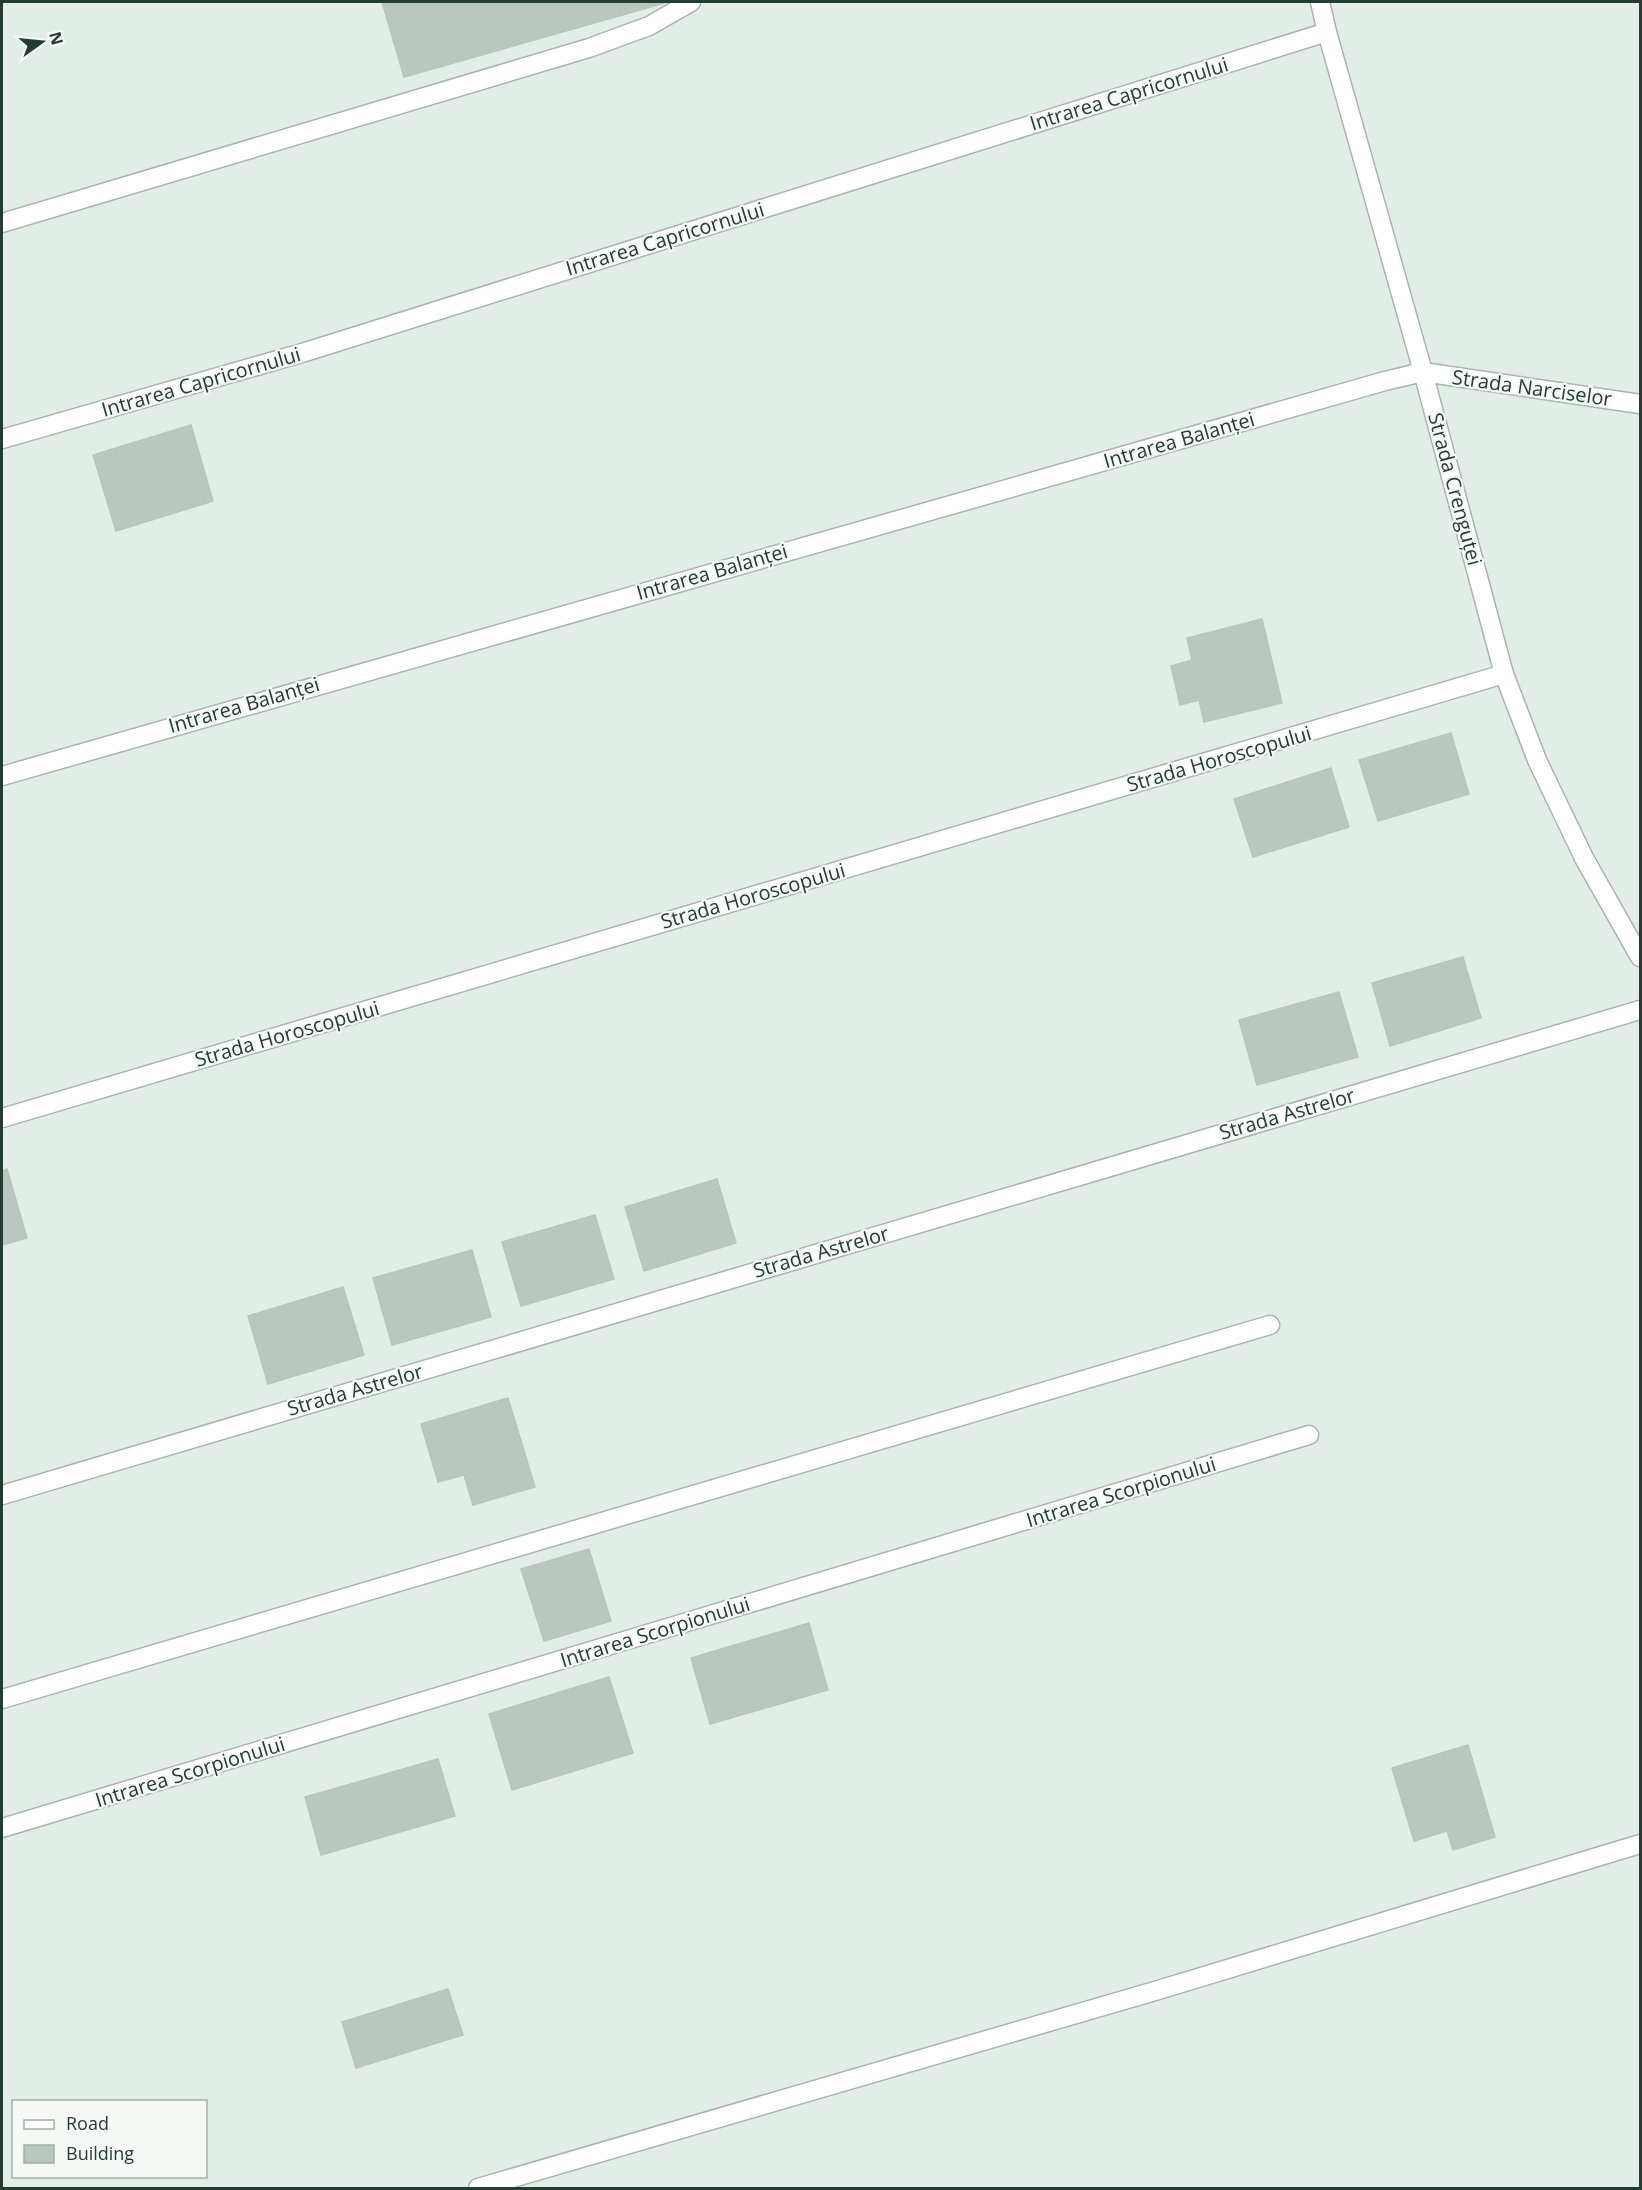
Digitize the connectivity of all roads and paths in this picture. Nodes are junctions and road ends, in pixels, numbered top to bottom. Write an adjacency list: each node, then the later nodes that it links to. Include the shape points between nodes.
1 (691, 2): 4 (street, via 649,26 589,48)
2 (1320, 2): 3 (street, Strada Crenguței)
3 (1327, 32): 5 (street, Strada Crenguței); 7 (street, Intrarea Capricornului, via 314,349)
4 (2, 224)
5 (1423, 372): 6 (street, Strada Narciselor); 8 (street, Strada Crenguței); 9 (street, Intrarea Balanței)
6 (1641, 404)
7 (2, 439)
8 (1504, 674): 10 (street, Strada Crenguței, via 1537,760 1584,858); 12 (street, Strada Horoscopului)
9 (2, 776)
10 (1641, 957)
11 (1641, 1010): 15 (street, Strada Astrelor)
12 (2, 1118)
13 (1270, 1324): 16 (street)
14 (1309, 1435): 17 (street, Intrarea Scorpionului)
15 (2, 1495)
16 (2, 1698)
17 (2, 1828)
18 (1641, 1844): 19 (street, via 1155,1991)
19 (478, 2188)

